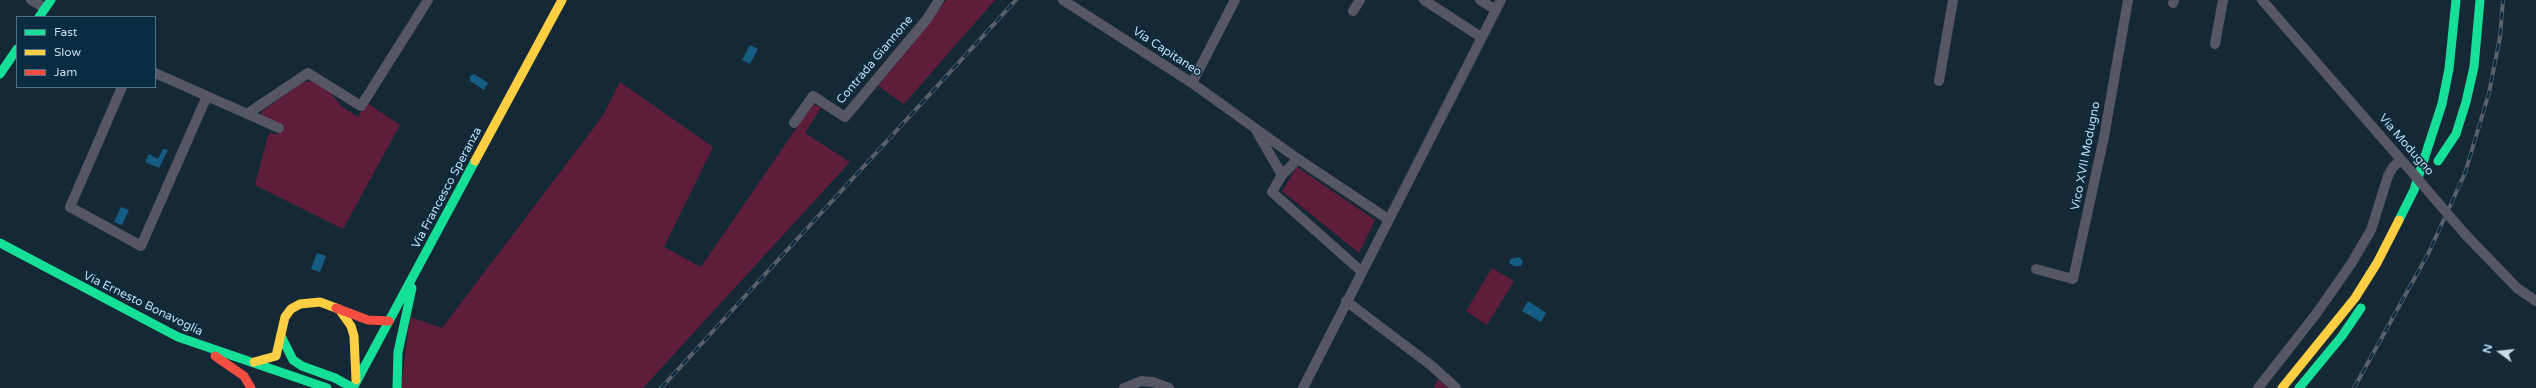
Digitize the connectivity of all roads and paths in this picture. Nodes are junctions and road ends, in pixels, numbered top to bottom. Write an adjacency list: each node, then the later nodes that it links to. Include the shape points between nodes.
1 (31, 0): 17 (street)
2 (428, 0): 30 (street, via 361,106 308,73)
3 (562, 0): 42 (main road, Via Francesco Speranza)
4 (939, 0): 31 (street, Contrada Giannone, via 927,19 845,117 813,96)
5 (1063, 0): 27 (street, Via Capitaneo)
6 (1235, 0): 27 (street)
7 (1360, 0): 18 (street)
8 (1424, 0): 21 (street)
9 (1480, 0): 19 (street)
10 (1501, 0): 19 (street)
11 (1953, 0): 26 (street)
12 (2128, 0): 43 (street, Vico XVII Modugno, via 2102,144 2073,279)
13 (2223, 0): 22 (street)
14 (2262, 0): 36 (street, Via Modugno)
15 (2456, 0): 62 (main road, via 2449,69 2442,104 2414,190 2377,263 2355,298)
16 (2480, 0): 32 (main road, via 2474,67 2466,102 2456,134 2436,164)
17 (48, 4): 20 (main road)
18 (1354, 10)
19 (1496, 10): 21 (street)
20 (40, 16)
21 (1481, 38): 40 (street)
22 (2215, 44)
23 (16, 50): 24 (main road)
24 (0, 74)
25 (156, 74): 29 (street)
26 (1940, 81)
27 (1192, 83): 34 (street, Via Capitaneo)
28 (122, 88): 29 (street, via 70,207 141,246)
29 (207, 96): 30 (street)
30 (247, 114): 33 (street)
31 (794, 123)
32 (2449, 123)
33 (279, 128)
34 (1255, 129): 35 (street, Via Capitaneo); 37 (street)
35 (1298, 159): 37 (street); 40 (street, Via Capitaneo)
36 (2403, 161): 47 (street, Via Modugno, bridge, via 2464,233 2517,288); 61 (street, via 2393,167 2388,176 2371,230 2355,258 2316,314)
37 (1282, 175): 44 (street, via 1272,192)
38 (2430, 180): 39 (main road)
39 (2422, 200)
40 (1388, 219): 44 (street)
41 (0, 243): 51 (main road, Via Ernesto Bonavoglia, via 159,329)
42 (417, 268): 49 (main road, Via Francesco Speranza); 56 (main road, via 398,352)
43 (2036, 269)
44 (1361, 271): 46 (street)
45 (2367, 298): 63 (main road, via 2342,336)
46 (1346, 301): 59 (street); 60 (street, via 1432,366)
47 (2536, 301)
48 (339, 309): 49 (main road, via 368,320); 50 (main road, via 320,302 300,304 291,309 285,317); 53 (main road, via 351,326 354,336)
49 (389, 321): 53 (main road, Via Francesco Speranza)
50 (281, 335): 52 (main road, via 276,356); 53 (main road, bridge, via 293,360)
51 (202, 347): 52 (main road, Via Ernesto Bonavoglia); 54 (main road, via 244,376)
52 (252, 363): 55 (main road, Via Ernesto Bonavoglia)
53 (354, 386)
54 (251, 388)
55 (327, 388)
56 (397, 388)
57 (1124, 388): 58 (street, via 1141,381)
58 (1169, 388)
59 (1303, 388)
60 (1456, 388)
61 (2258, 388)
62 (2282, 388)
63 (2299, 388)

